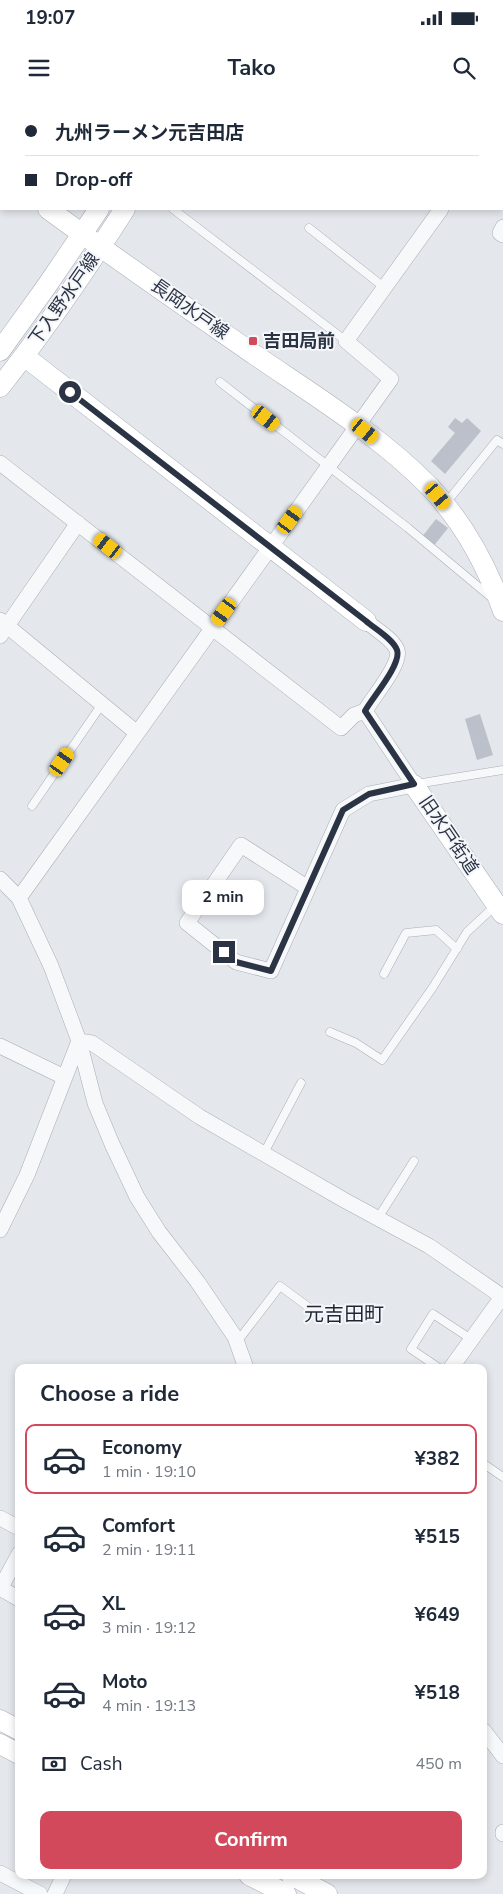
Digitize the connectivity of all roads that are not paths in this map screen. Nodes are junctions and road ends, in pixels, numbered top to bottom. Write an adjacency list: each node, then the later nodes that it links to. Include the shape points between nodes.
1 (49, 210): 8 (main road, 長岡水戸線)
2 (98, 210): 8 (main road, 下入野水戸線)
3 (124, 210): 10 (main road, 下入野水戸線)
4 (174, 210): 12 (lane)
5 (440, 210): 11 (street)
6 (503, 227): 9 (street, via 500,233)
7 (309, 228): 11 (lane)
8 (83, 233): 10 (main road, 長岡水戸線); 13 (main road, 下入野水戸線)
9 (503, 235)
10 (101, 246): 14 (main road, 下入野水戸線); 17 (main road, 長岡水戸線)
11 (385, 288): 12 (street)
12 (346, 341): 17 (street, via 391,379)
13 (2, 343)
14 (24, 356): 16 (main road, 下入野水戸線); 23 (main road)
15 (220, 382): 20 (lane)
16 (0, 387)
17 (358, 426): 20 (street); 21 (main road, 長岡水戸線, via 397,456)
18 (503, 444): 21 (lane, via 497,440)
19 (0, 463): 22 (street)
20 (329, 466): 23 (street); 24 (lane)
21 (445, 505): 24 (main road, 長岡水戸線, via 474,546)
22 (78, 523): 26 (street); 27 (street)
23 (270, 548): 25 (main road); 27 (street)
24 (502, 607)
25 (366, 621): 29 (street, via 392,642 398,657 395,667)
26 (2, 627): 28 (street)
27 (213, 628): 29 (street, via 341,728 354,714); 30 (street)
28 (102, 704): 30 (street); 33 (lane)
29 (365, 711): 32 (street, 旧水戸街道)
30 (137, 733): 36 (street)
31 (503, 770): 32 (lane)
32 (414, 784): 35 (street, via 369,794 343,810); 37 (main road, 旧水戸街道)
33 (32, 806)
34 (0, 879): 36 (street)
35 (308, 888): 35 (street, via 271,971 236,962 187,923 241,845)
36 (19, 898): 41 (street, via 51,966)
37 (500, 910): 38 (lane, via 467,932)
38 (457, 949): 39 (lane, via 436,930 406,933); 40 (lane, via 382,1060 356,1043)
39 (384, 974)
40 (330, 1032)
41 (80, 1041): 43 (street); 45 (street, via 92,1043 200,1117); 53 (street, via 95,1103 137,1197)
42 (0, 1046): 43 (street)
43 (64, 1077): 47 (street, via 27,1175)
44 (301, 1083): 45 (lane)
45 (264, 1152): 48 (street)
46 (414, 1161): 48 (lane)
47 (5, 1207): 49 (street)
48 (378, 1218): 50 (street, via 429,1246)
49 (0, 1230)
50 (503, 1297): 52 (street)
51 (310, 1309): 53 (lane, via 280,1286)
52 (471, 1340): 55 (lane, via 433,1314 411,1348); 56 (street)
53 (237, 1342): 54 (street)
54 (245, 1364)
55 (433, 1364)
56 (453, 1364)
57 (487, 1466): 58 (lane)
58 (503, 1477)
59 (0, 1518): 60 (street)
60 (15, 1526)
61 (15, 1561): 62 (street)
62 (0, 1588): 63 (street)
63 (15, 1597)
64 (0, 1720): 65 (main road)
65 (15, 1728)
66 (487, 1734): 68 (street)
67 (0, 1744): 69 (main road)
68 (502, 1751)
69 (15, 1752)
70 (0, 1873): 74 (street)
71 (62, 1879): 75 (street)
72 (257, 1879): 76 (main road)
73 (298, 1879): 77 (main road)
74 (40, 1894)
75 (54, 1894)
76 (286, 1894)
77 (326, 1894)

